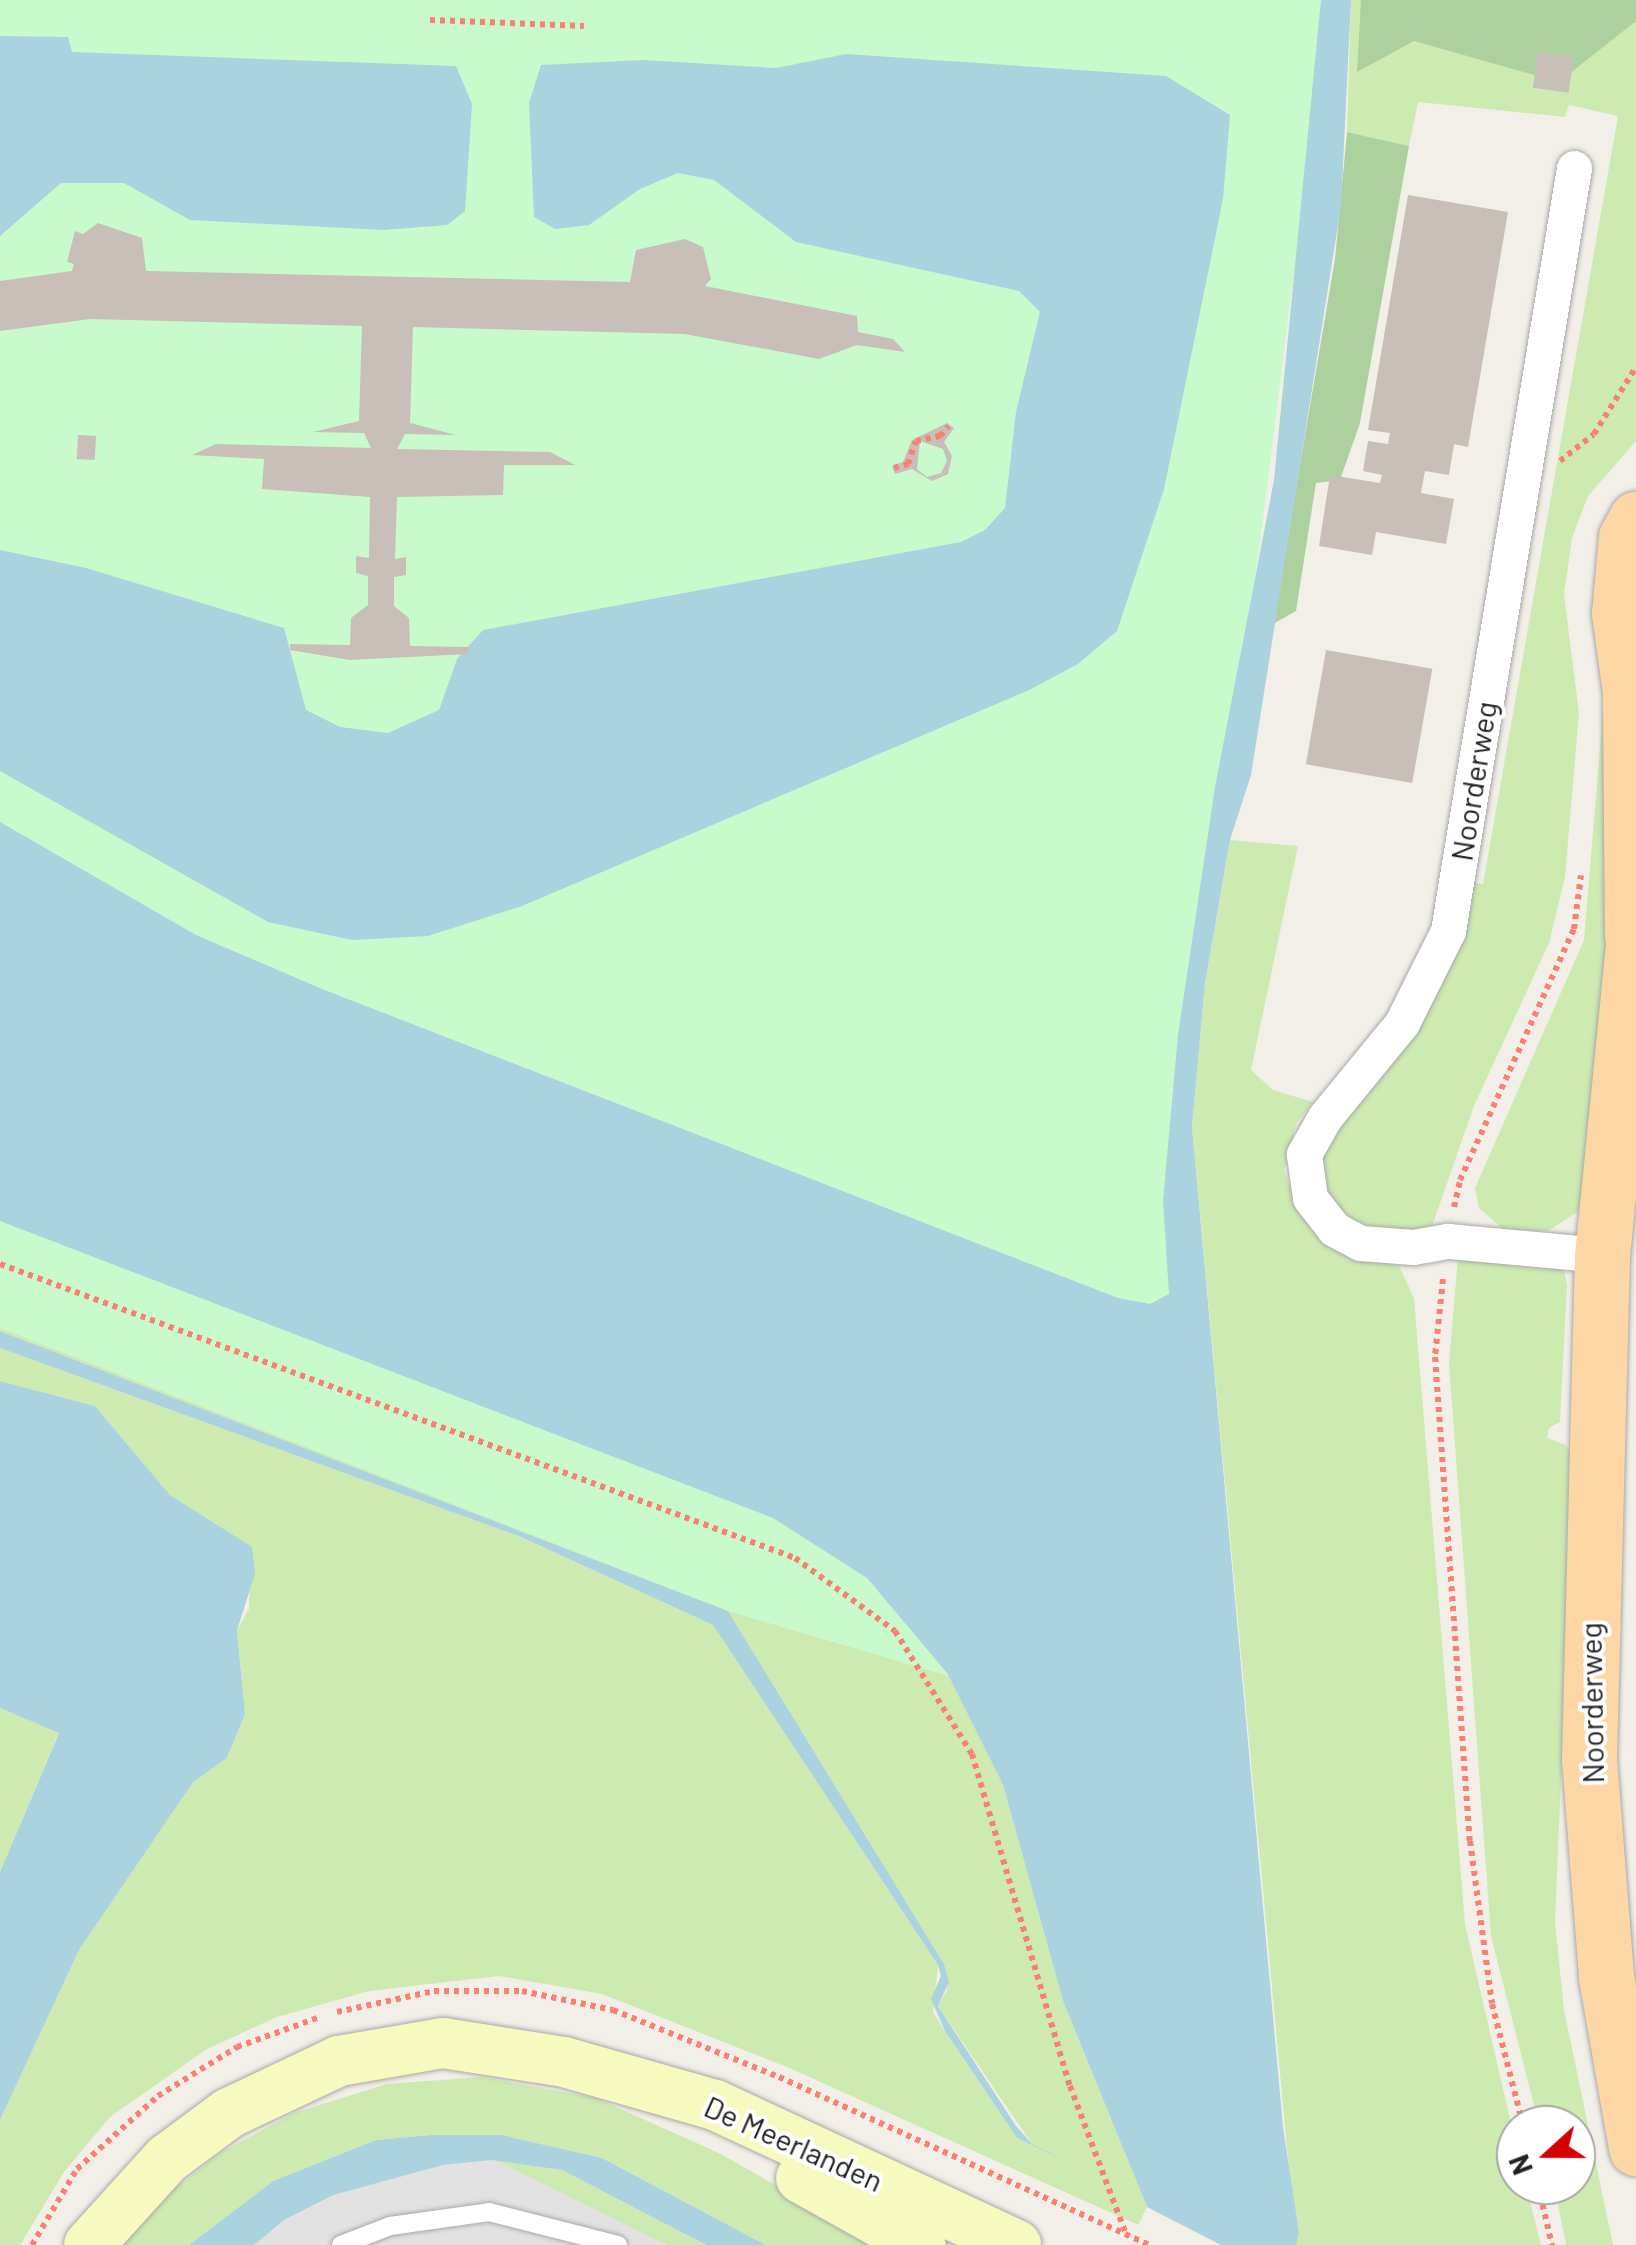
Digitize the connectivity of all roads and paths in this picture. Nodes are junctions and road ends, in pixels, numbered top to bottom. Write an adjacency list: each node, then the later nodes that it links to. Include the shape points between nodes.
1 (430, 20): 2 (path)
2 (584, 26)
3 (1574, 168): 7 (street, Noorderweg)
4 (1636, 368): 7 (path, via 1621,401 1574,456)
5 (949, 426): 6 (path, via 918,444 908,464)
6 (894, 468)
7 (1525, 472): 11 (street, Noorderweg, via 1448,931 1402,1024 1304,1154 1310,1198 1334,1228 1360,1243 1414,1247)
8 (1636, 519): 10 (main road, Noorderweg, via 1626,537 1619,613 1630,692)
9 (1582, 871): 11 (path, via 1574,929 1460,1180)
10 (1634, 925): 12 (main road, Noorderweg)
11 (1448, 1240): 12 (street, Noorderweg); 15 (path, via 1435,1357 1470,1841 1492,2004)
12 (1602, 1255): 16 (main road, Noorderweg, via 1589,1760 1606,1977)
13 (0, 1264): 23 (path, via 795,1558 895,1630 972,1754 1070,2086 1126,2234)
14 (564, 2062): 18 (main road, De Meerlanden, via 443,2044 339,2061 230,2113 168,2159); 21 (main road, De Meerlanden, via 698,2121); 22 (main road, De Meerlanden, via 714,2104)
15 (1518, 2105)
16 (1636, 2148)
17 (1543, 2205): 24 (path)
18 (89, 2245)
19 (341, 2245): 20 (lane, via 390,2226 488,2212)
20 (618, 2245)
21 (921, 2245)
22 (1016, 2245)
23 (1150, 2245)
24 (1552, 2245)

